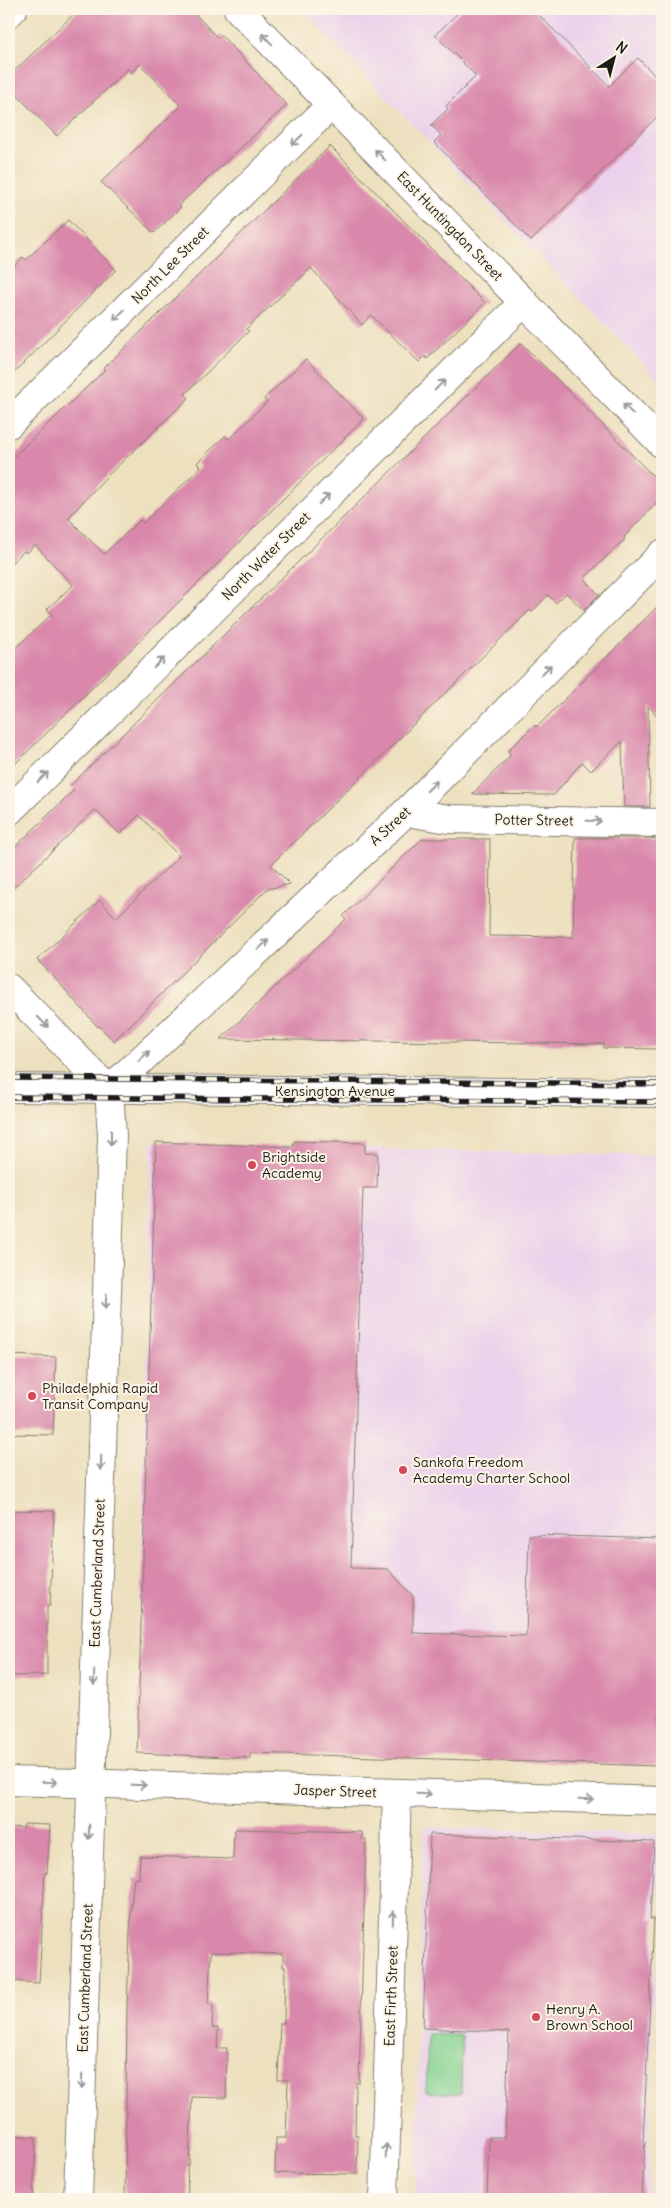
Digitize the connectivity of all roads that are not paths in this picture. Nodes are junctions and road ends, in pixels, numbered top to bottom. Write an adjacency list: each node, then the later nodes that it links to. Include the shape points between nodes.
1 (13, 9): 3 (street)
2 (238, 9): 4 (street, East Huntingdon Street, one-way to 2)
3 (9, 13)
4 (331, 105): 5 (street, East Huntingdon Street, one-way to 4); 6 (street, North Lee Street, one-way to 6)
5 (524, 302): 7 (street, East Huntingdon Street, one-way to 5); 9 (street, North Water Street, one-way to 5)
6 (9, 424)
7 (662, 444)
8 (662, 554): 10 (street, A Street, one-way to 8)
9 (9, 811)
10 (406, 812): 11 (street, Potter Street, one-way to 11, via 449,819); 14 (street, A Street, one-way to 10)
11 (662, 823)
12 (9, 988): 14 (street, one-way to 14)
13 (9, 1088): 14 (street, Kensington Avenue)
14 (108, 1090): 15 (street, Kensington Avenue); 17 (street, East Cumberland Street, one-way to 17, via 111,1146)
15 (662, 1093)
16 (9, 1781): 17 (street, Jasper Street, one-way to 17)
17 (90, 1784): 18 (street, Jasper Street, one-way to 18); 20 (street, East Cumberland Street, one-way to 20)
18 (397, 1793): 19 (street, Jasper Street, one-way to 19); 21 (street, East Firth Street, one-way to 18)
19 (662, 1801)
20 (78, 2199)
21 (384, 2199)

